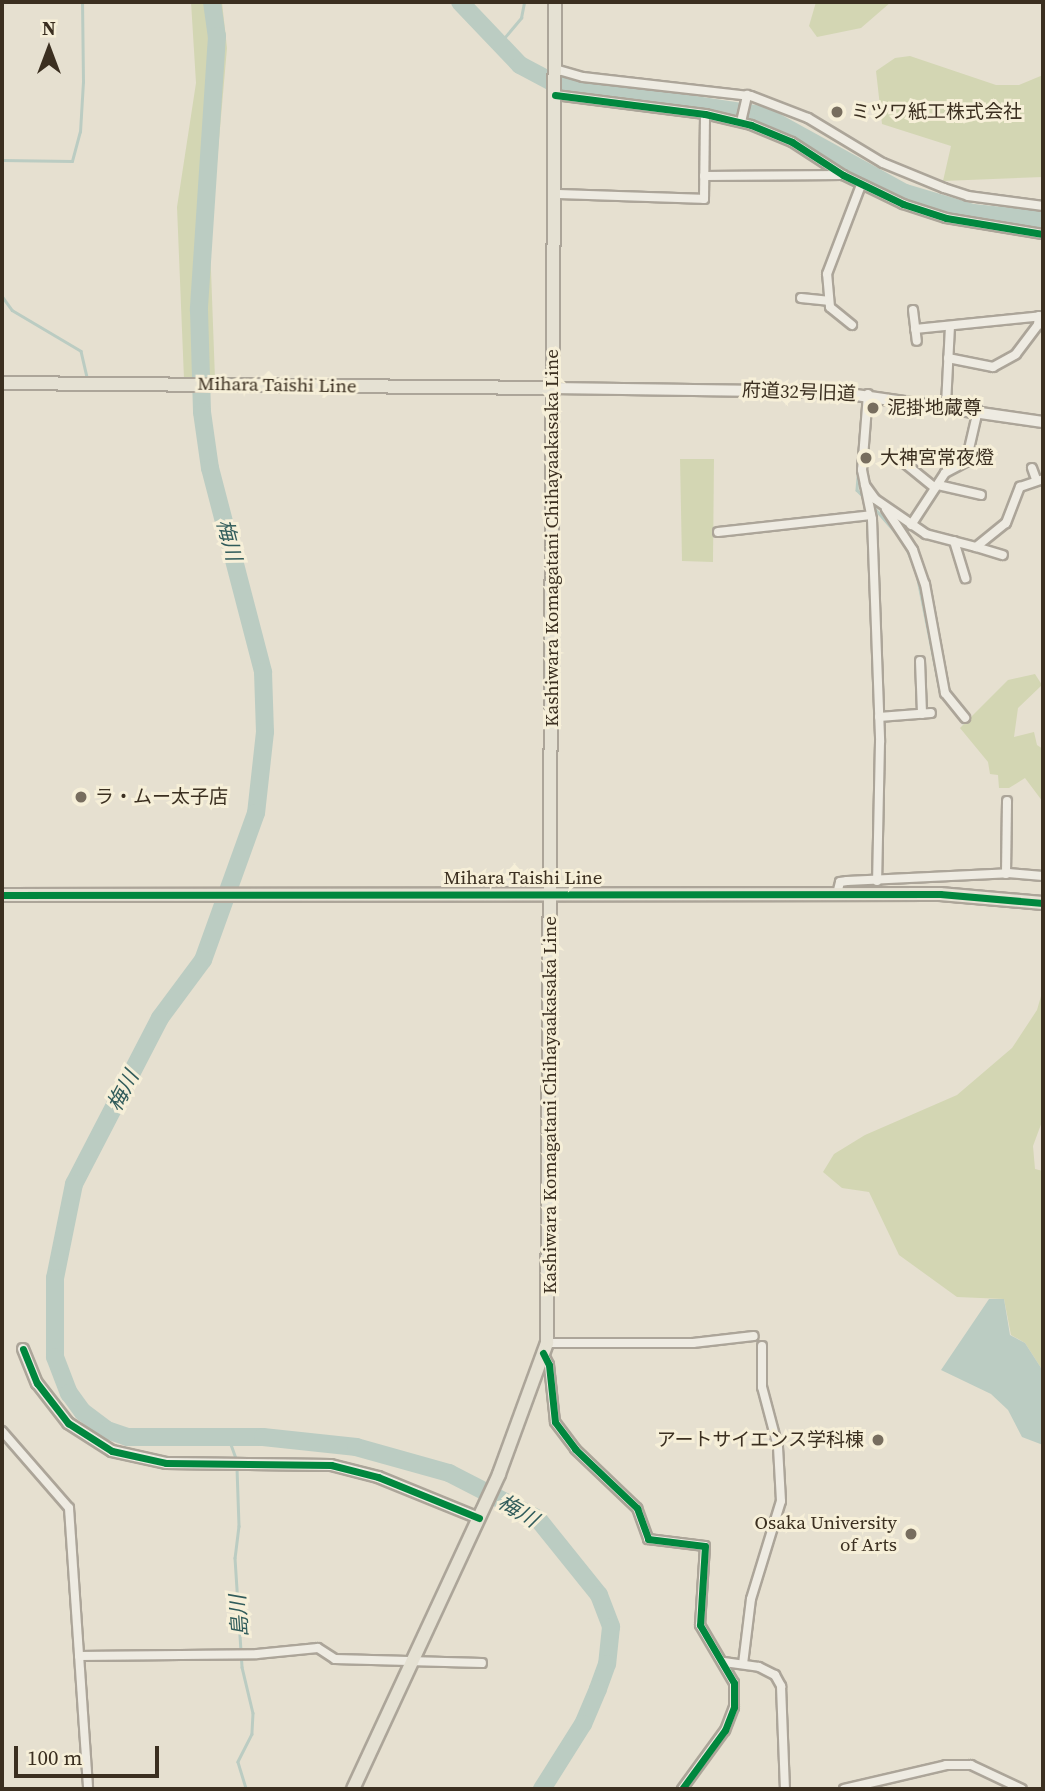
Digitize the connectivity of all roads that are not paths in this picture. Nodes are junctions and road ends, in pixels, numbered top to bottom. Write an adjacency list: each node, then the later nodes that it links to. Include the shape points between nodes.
1 (555, 2): 2 (main road, Kashiwara Komagatani Chihayaakasaka Line)
2 (555, 70): 3 (main road, Kashiwara Komagatani Chihayaakasaka Line); 4 (street)
3 (555, 93): 5 (street); 10 (main road, Kashiwara Komagatani Chihayaakasaka Line)
4 (747, 95): 6 (street); 11 (street, via 777,104 883,163 944,188 968,196)
5 (705, 114): 6 (street); 8 (street)
6 (741, 122): 7 (street, via 792,142)
7 (843, 175): 8 (street); 9 (street)
8 (704, 176): 10 (street, via 704,199)
9 (861, 185): 12 (street, via 946,218); 14 (street, via 827,274)
10 (555, 194): 23 (main road, Kashiwara Komagatani Chihayaakasaka Line)
11 (1043, 206)
12 (1043, 234)
13 (801, 298): 14 (street)
14 (828, 300): 17 (street)
15 (913, 310): 19 (street)
16 (1041, 316): 18 (street); 21 (street, via 1016,354 993,367)
17 (852, 325)
18 (950, 326): 19 (street); 21 (street)
19 (915, 329): 20 (street)
20 (917, 341)
21 (948, 358): 25 (street)
22 (2, 383): 23 (main road, Mihara Taishi Line)
23 (552, 388): 24 (street, 府道32号旧道); 49 (main road, Kashiwara Komagatani Chihayaakasaka Line)
24 (868, 394): 25 (street, 府道32号旧道); 31 (street, via 862,452)
25 (946, 405): 26 (street, 府道32号旧道)
26 (978, 410): 27 (street, 府道32号旧道); 32 (street, via 970,456)
27 (1043, 422)
28 (897, 457): 32 (street)
29 (1032, 468): 30 (street)
30 (1039, 479): 39 (street, via 1020,487 1006,523)
31 (865, 485): 34 (street); 35 (street)
32 (937, 486): 33 (street); 36 (street)
33 (978, 492)
34 (884, 506): 36 (street); 44 (street, via 913,550 925,584 945,693)
35 (871, 515): 37 (street); 43 (street)
36 (911, 525): 38 (street)
37 (718, 532)
38 (954, 541): 39 (street); 41 (street)
39 (976, 547): 40 (street)
40 (1003, 555)
41 (965, 578)
42 (919, 661): 43 (street, via 926,714)
43 (879, 717): 48 (street)
44 (965, 718)
45 (1007, 802): 46 (street)
46 (1006, 874): 47 (street); 48 (street)
47 (1043, 876)
48 (877, 881): 50 (street, via 840,882)
49 (551, 894): 50 (main road, Mihara Taishi Line); 51 (main road, Mihara Taishi Line); 55 (main road, Kashiwara Komagatani Chihayaakasaka Line)
50 (837, 894): 52 (main road, Mihara Taishi Line, via 940,894)
51 (2, 895)
52 (1043, 903)
53 (754, 1336): 55 (street)
54 (762, 1346): 63 (street, via 762,1387 778,1447 781,1501 751,1598)
55 (545, 1348): 58 (main road, Kashiwara Komagatani Chihayaakasaka Line); 60 (street, via 555,1422 575,1449 636,1508 649,1539 705,1546 700,1625)
56 (23, 1349): 58 (street, via 37,1383 68,1423 112,1451 166,1463 331,1465 378,1477)
57 (2, 1432): 59 (street, via 69,1508)
58 (480, 1515): 61 (main road, Kashiwara Komagatani Chihayaakasaka Line)
59 (79, 1656): 61 (street, via 257,1654 318,1648 335,1659); 64 (street)
60 (724, 1662): 63 (street); 66 (street, via 734,1683 734,1707 725,1730)
61 (412, 1663): 62 (street); 65 (main road, Kashiwara Komagatani Chihayaakasaka Line)
62 (482, 1663)
63 (743, 1664): 67 (street, via 775,1675 781,1686)
64 (88, 1789)
65 (353, 1789)
66 (682, 1789)
67 (785, 1789)
68 (844, 1789): 69 (street, via 946,1765 971,1765)
69 (1022, 1789)

